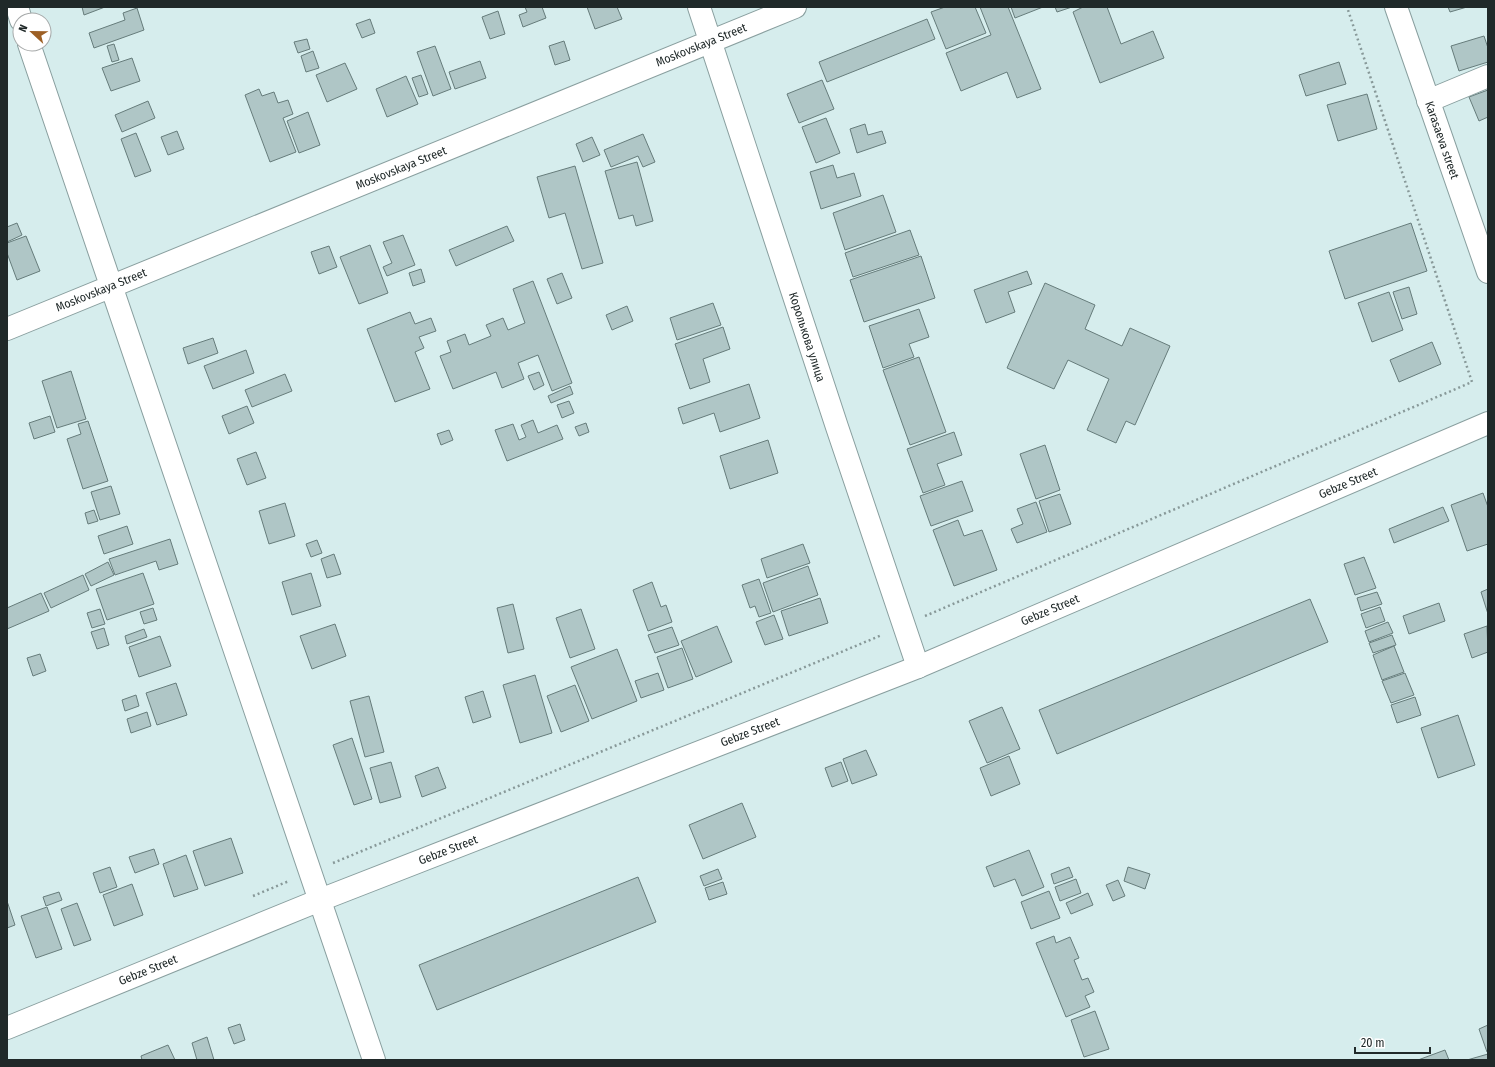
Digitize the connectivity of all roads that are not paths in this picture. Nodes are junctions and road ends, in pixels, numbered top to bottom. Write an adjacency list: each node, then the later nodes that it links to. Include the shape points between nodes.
1 (699, 7): 4 (street, Королькова улица)
2 (795, 7): 4 (street, Moskovskaya Street)
3 (1396, 7): 7 (street, Karasaeva street)
4 (711, 41): 9 (street, Moskovskaya Street); 12 (street, Королькова улица, via 836,428)
5 (32, 52): 9 (street)
6 (1488, 76): 7 (street)
7 (1428, 101): 8 (street, Karasaeva street)
8 (1488, 272)
9 (111, 286): 10 (street, Moskovskaya Street); 13 (street)
10 (7, 329)
11 (1488, 423): 12 (street, Gebze Street)
12 (918, 667): 13 (street, Gebze Street)
13 (320, 900): 14 (street, Gebze Street); 15 (street)
14 (7, 1028)
15 (374, 1060)

